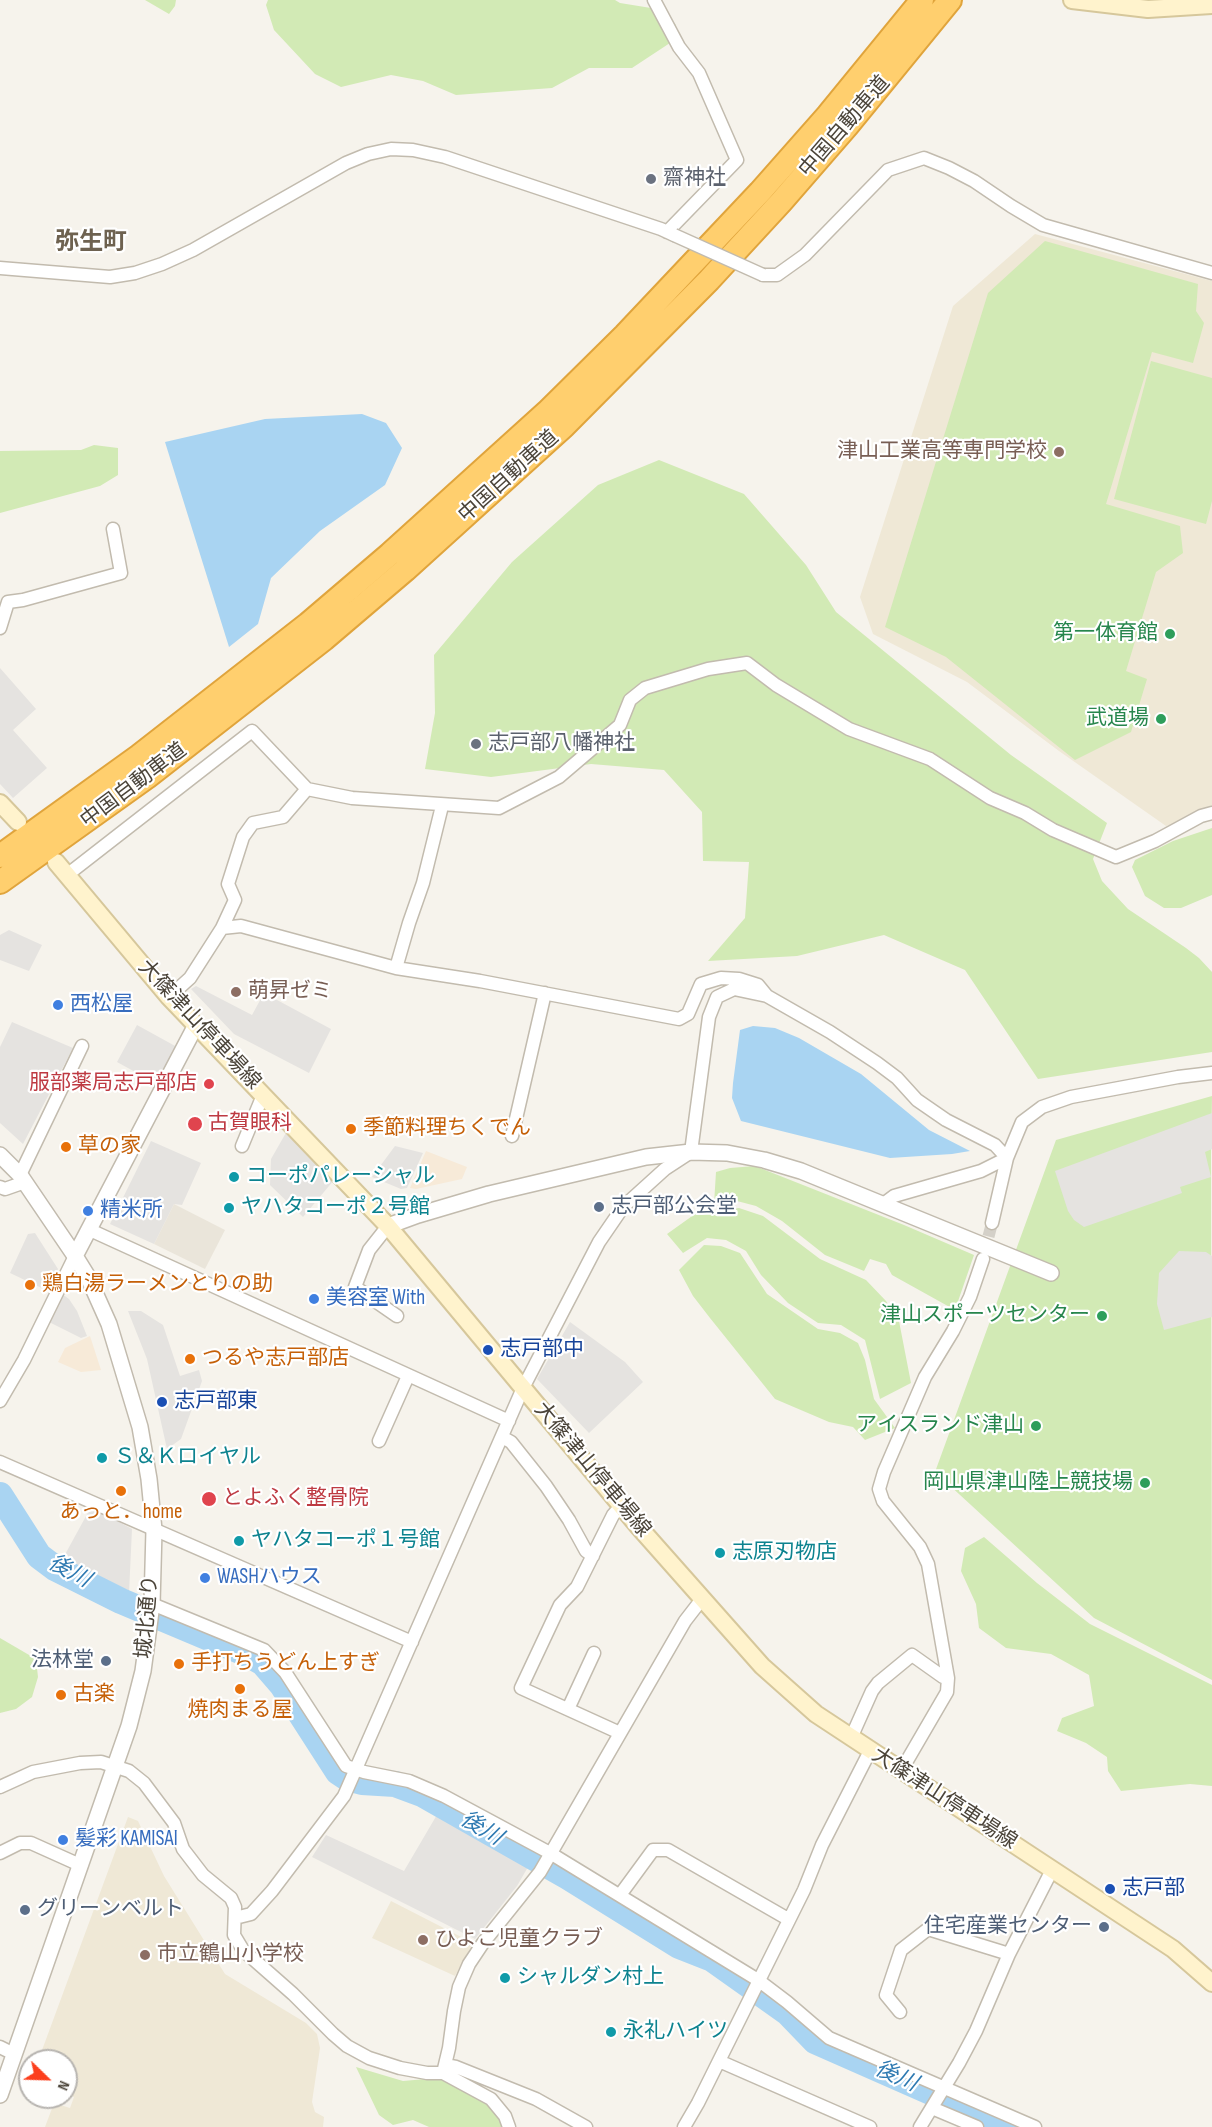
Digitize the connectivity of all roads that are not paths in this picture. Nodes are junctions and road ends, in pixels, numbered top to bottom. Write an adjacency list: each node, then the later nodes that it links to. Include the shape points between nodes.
1 (654, 0): 6 (street, via 679,47 699,73 737,160)
2 (922, 0): 16 (highway, 中国自動車道, via 760,192 625,335 538,420 308,624 139,756)
3 (950, 0): 18 (highway, 中国自動車道, via 781,202 702,288 564,426 324,639 147,777)
4 (1072, 0): 5 (main road, via 1148,9)
5 (1212, 5)
6 (670, 234): 7 (street, via 445,157 391,149 346,164 193,250 135,273 110,277); 8 (street, bridge, via 763,275 777,275 805,255 888,170 924,158 974,181 1042,225)
7 (0, 268)
8 (1212, 273)
9 (113, 529): 10 (street, via 121,573 8,602)
10 (0, 628)
11 (307, 789): 12 (street, via 352,798); 17 (street, via 252,731); 19 (street, via 283,817 253,822 243,837 228,884 235,900)
12 (442, 806): 14 (street, via 507,805 559,777 620,725 630,700 645,688 708,669 747,663 849,729 930,759 990,798 1116,857); 20 (street)
13 (2, 808): 15 (main road)
14 (1212, 813)
15 (18, 822)
16 (0, 856)
17 (62, 869): 23 (main road, 大篠津山停車場線)
18 (0, 882)
19 (222, 928): 20 (street, via 241,926); 23 (street, via 190,978)
20 (396, 968): 21 (street)
21 (545, 993): 22 (street, via 680,1019 688,1014 701,984 721,978 758,985); 28 (street)
22 (767, 996): 30 (street, via 734,989 717,997 709,1017); 32 (street, via 877,1063 917,1100 995,1145)
23 (169, 997): 24 (main road, 大篠津山停車場線)
24 (196, 1025): 27 (main road, 大篠津山停車場線); 38 (street)
25 (82, 1046): 33 (street)
26 (1212, 1072): 32 (street, via 1071,1097 1042,1107 1023,1122)
27 (264, 1095): 29 (street); 37 (main road, 大篠津山停車場線)
28 (512, 1136)
29 (242, 1146)
30 (691, 1152): 35 (street, via 764,1160); 37 (street, via 646,1156 489,1194); 44 (street, via 623,1207 599,1242)
31 (0, 1155): 33 (street, 城北通り)
32 (1007, 1158): 35 (street, via 981,1172 894,1196); 36 (street)
33 (22, 1179): 34 (street, via 5,1189); 39 (street, 城北通り)
34 (0, 1186)
35 (882, 1205): 41 (street)
36 (992, 1223)
37 (388, 1226): 42 (street, via 369,1250 355,1287); 44 (main road, 大篠津山停車場線)
38 (90, 1230): 39 (street); 43 (street)
39 (75, 1256): 45 (street); 51 (street, 城北通り, via 110,1324 125,1373 140,1427)
40 (983, 1259): 57 (street, via 970,1297 925,1377 879,1489 928,1564)
41 (1051, 1273)
42 (397, 1316)
43 (408, 1376): 46 (street); 48 (street)
44 (523, 1388): 46 (street); 50 (main road, 大篠津山停車場線)
45 (0, 1401)
46 (509, 1421): 47 (street)
47 (502, 1437): 52 (street, via 511,1442 546,1486 586,1551); 55 (street)
48 (379, 1441)
49 (0, 1462): 51 (street)
50 (621, 1506): 52 (street); 53 (main road, 大篠津山停車場線)
51 (154, 1530): 54 (street, 城北通り); 55 (street)
52 (593, 1556): 58 (street, via 577,1587 560,1605 521,1688)
53 (702, 1599): 59 (street); 60 (main road, 大篠津山停車場線, via 762,1666 816,1714)
54 (152, 1604): 62 (street, 城北通り, via 143,1671); 64 (street, via 264,1650 285,1672)
55 (412, 1642): 64 (street)
56 (594, 1653): 58 (street)
57 (948, 1678): 60 (street, via 912,1655 872,1690); 63 (street, via 947,1692)
58 (568, 1709): 59 (street)
59 (620, 1733): 67 (street)
60 (851, 1738): 61 (main road, 大篠津山停車場線)
61 (870, 1751): 63 (main road, 大篠津山停車場線); 72 (street)
62 (116, 1765): 65 (street, via 80,1762 33,1773); 68 (street, 城北通り); 71 (street, via 144,1783 174,1823 183,1849 203,1875 231,1898)
63 (901, 1771): 69 (main road, 大篠津山停車場線)
64 (354, 1777): 67 (street, via 409,1781 444,1796); 71 (street, via 272,1891 251,1914)
65 (0, 1787)
66 (0, 1853): 68 (street, via 20,1842 30,1843)
67 (548, 1856): 70 (street); 80 (street, via 469,1964 453,2011)
68 (80, 1865): 78 (street, 城北通り)
69 (1052, 1870): 73 (street); 75 (main road, 大篠津山停車場線, via 1173,1949)
70 (620, 1895): 72 (street, via 653,1850 668,1850); 74 (street)
71 (235, 1918): 80 (street, via 234,1935 243,1950 347,2046 400,2068 427,2073)
72 (788, 1919): 74 (street)
73 (1009, 1954): 76 (street, via 928,1929 901,1950 889,1984 886,1995); 82 (street, via 976,2031)
74 (757, 1982): 79 (street); 82 (street, via 829,2038)
75 (1212, 1983)
76 (900, 2012)
77 (0, 2047): 78 (street)
78 (14, 2054): 81 (street, 城北通り)
79 (719, 2061): 85 (street); 86 (street)
80 (444, 2069): 83 (street, via 491,2099); 84 (street, via 491,2081 536,2099)
81 (0, 2095)
82 (939, 2097): 87 (street); 88 (street); 89 (street)
83 (509, 2127)
84 (586, 2127)
85 (684, 2127)
86 (870, 2127)
87 (921, 2127)
88 (977, 2127)
89 (1035, 2127)

